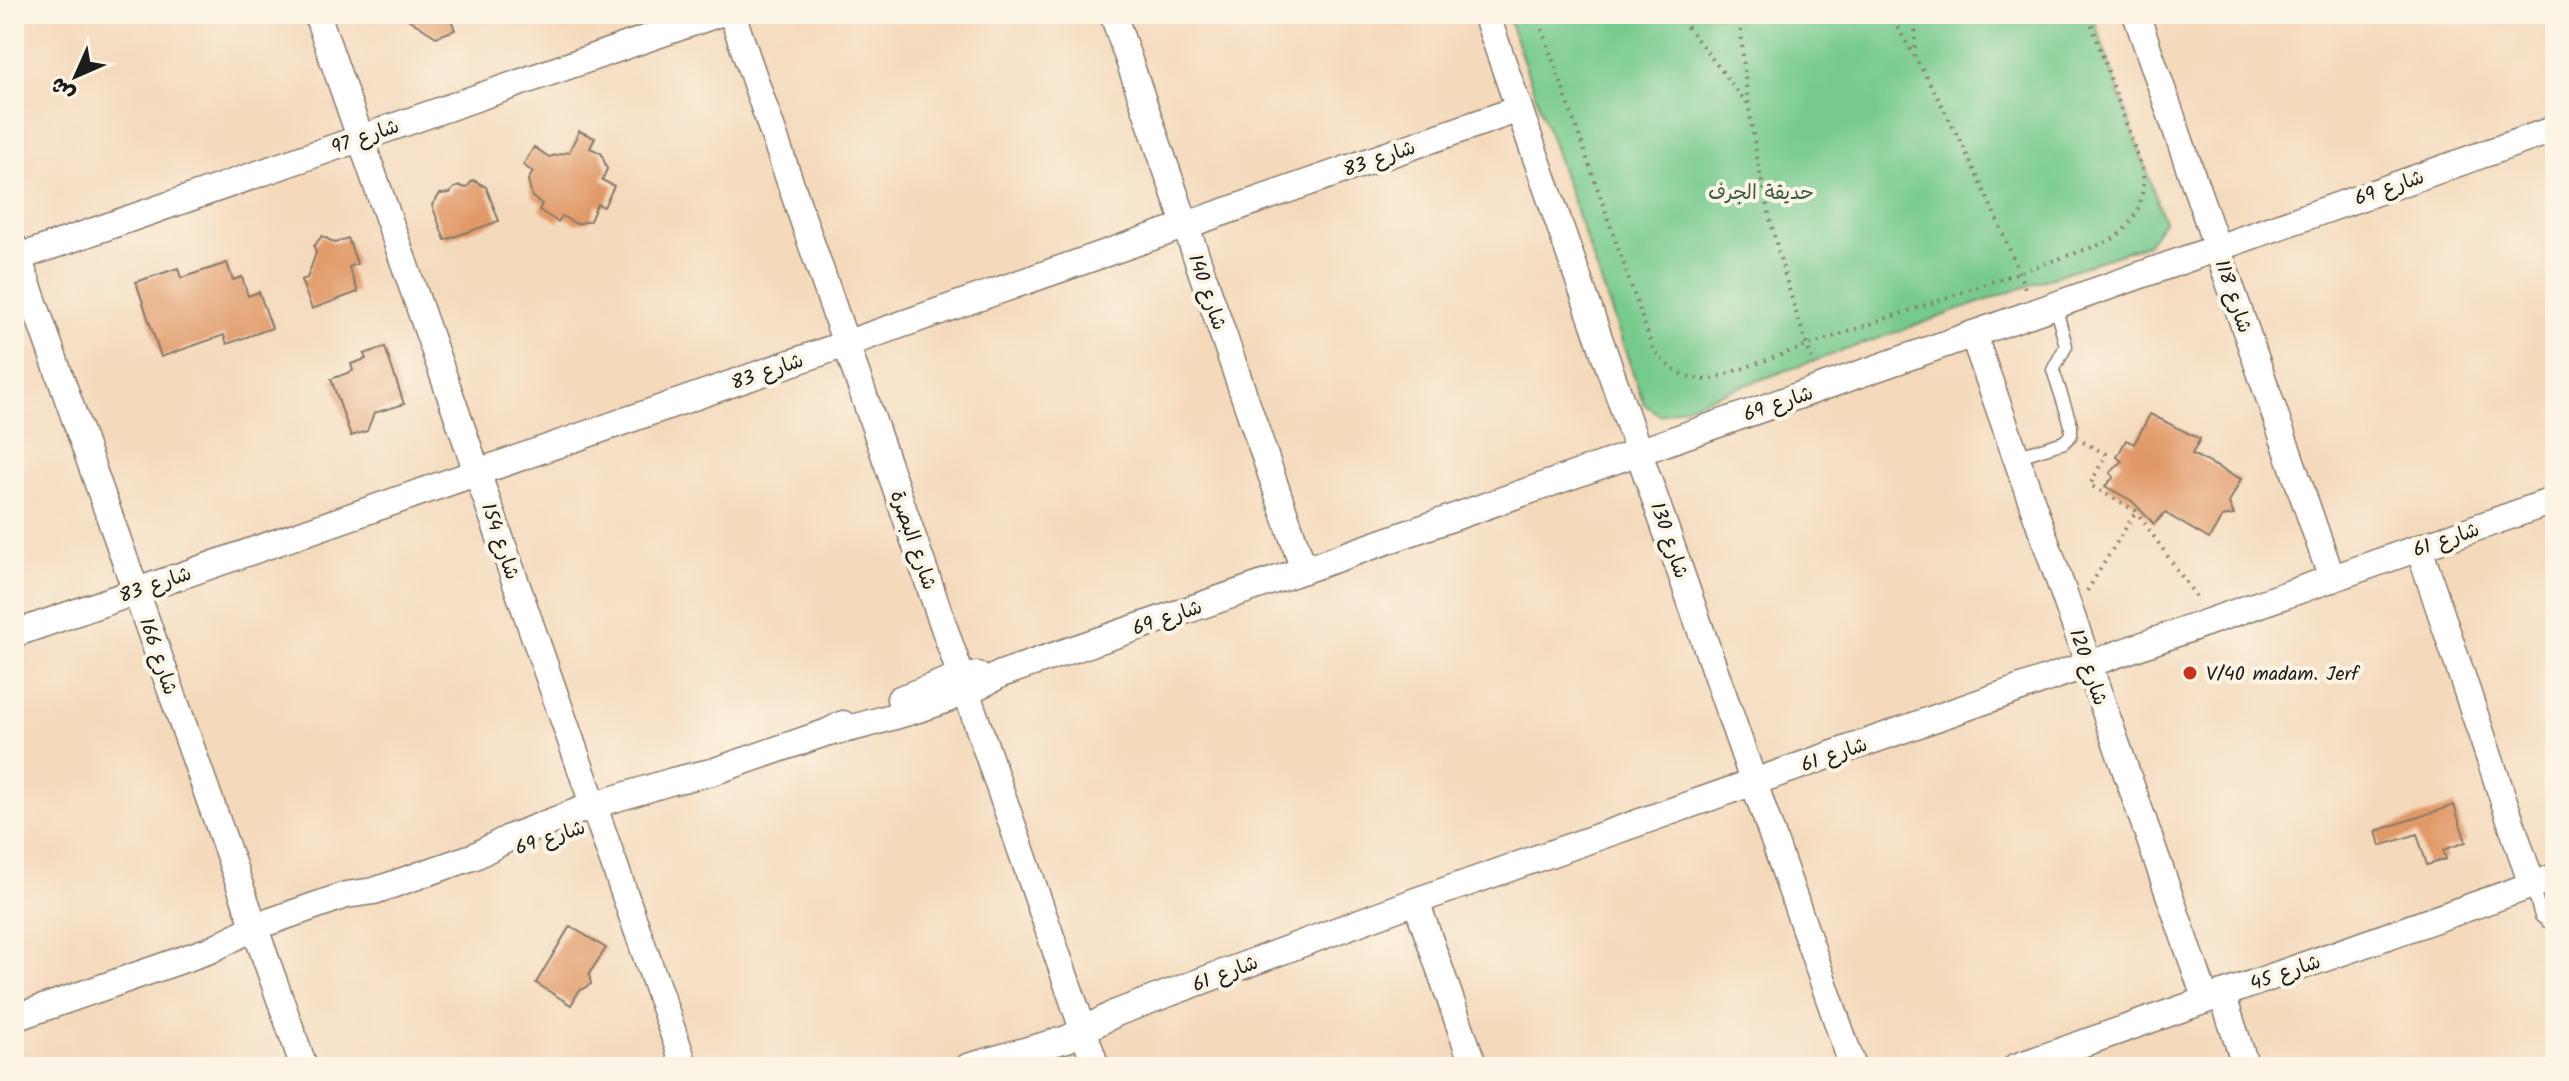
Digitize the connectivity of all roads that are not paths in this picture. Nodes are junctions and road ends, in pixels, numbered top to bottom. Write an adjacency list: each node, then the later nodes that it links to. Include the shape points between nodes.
1 (317, 14): 9 (street, شارع 154)
2 (717, 14): 9 (street, شارع 97)
3 (732, 14): 15 (street, شارع البصرة)
4 (1113, 14): 10 (street, شارع 140)
5 (1486, 14): 7 (street, شارع 130)
6 (2136, 14): 11 (street, شارع 118)
7 (1519, 109): 10 (street, شارع 83); 16 (street, شارع 130)
8 (2555, 129): 11 (street, شارع 69)
9 (360, 138): 12 (street, شارع 97); 18 (street, شارع 154)
10 (1186, 226): 15 (street, شارع 83); 21 (street, شارع 140)
11 (2217, 248): 13 (street, شارع 69); 22 (street, شارع 118)
12 (15, 254): 23 (street, شارع 166)
13 (2044, 309): 14 (street, شارع 69); 17 (lane, via 2066,346 2053,370 2071,435)
14 (1973, 334): 16 (street, شارع 69); 17 (street, شارع 120)
15 (846, 344): 18 (street, شارع 83); 26 (street, شارع البصرة)
16 (1639, 452): 21 (street, شارع 69); 27 (street, شارع 130)
17 (2016, 457): 25 (street, شارع 120)
18 (477, 472): 23 (street, شارع 83); 28 (street, شارع 154)
19 (2555, 500): 20 (street, شارع 61)
20 (2419, 548): 22 (street, شارع 61); 29 (street)
21 (1304, 570): 26 (street, شارع 69)
22 (2332, 579): 25 (street, شارع 61)
23 (136, 591): 24 (street, شارع 83); 32 (street, شارع 166)
24 (14, 634)
25 (2089, 664): 27 (street, شارع 61); 33 (street, شارع 120)
26 (964, 685): 28 (street, شارع 69, via 943,702 828,732 712,772 685,788); 35 (street, شارع البصرة)
27 (1754, 782): 30 (street, شارع 61); 42 (street, شارع 130)
28 (596, 813): 32 (street, شارع 69, via 506,851 475,856 374,891 349,906); 37 (street, شارع 154)
29 (2544, 881): 31 (lane, via 2541,916); 33 (street, شارع 45)
30 (1416, 901): 35 (street, شارع 61); 41 (street)
31 (2555, 920)
32 (257, 934): 34 (street, شارع 69); 36 (street, شارع 166)
33 (2214, 997): 43 (street, شارع 45); 44 (street, شارع 120)
34 (14, 1018)
35 (1082, 1024): 38 (street, شارع 61, via 982,1054); 39 (street, شارع 61); 40 (street, شارع البصرة)
36 (304, 1067)
37 (685, 1067)
38 (958, 1067)
39 (968, 1067)
40 (1096, 1067)
41 (1474, 1067)
42 (1853, 1067)
43 (2016, 1067)
44 (2246, 1067)

